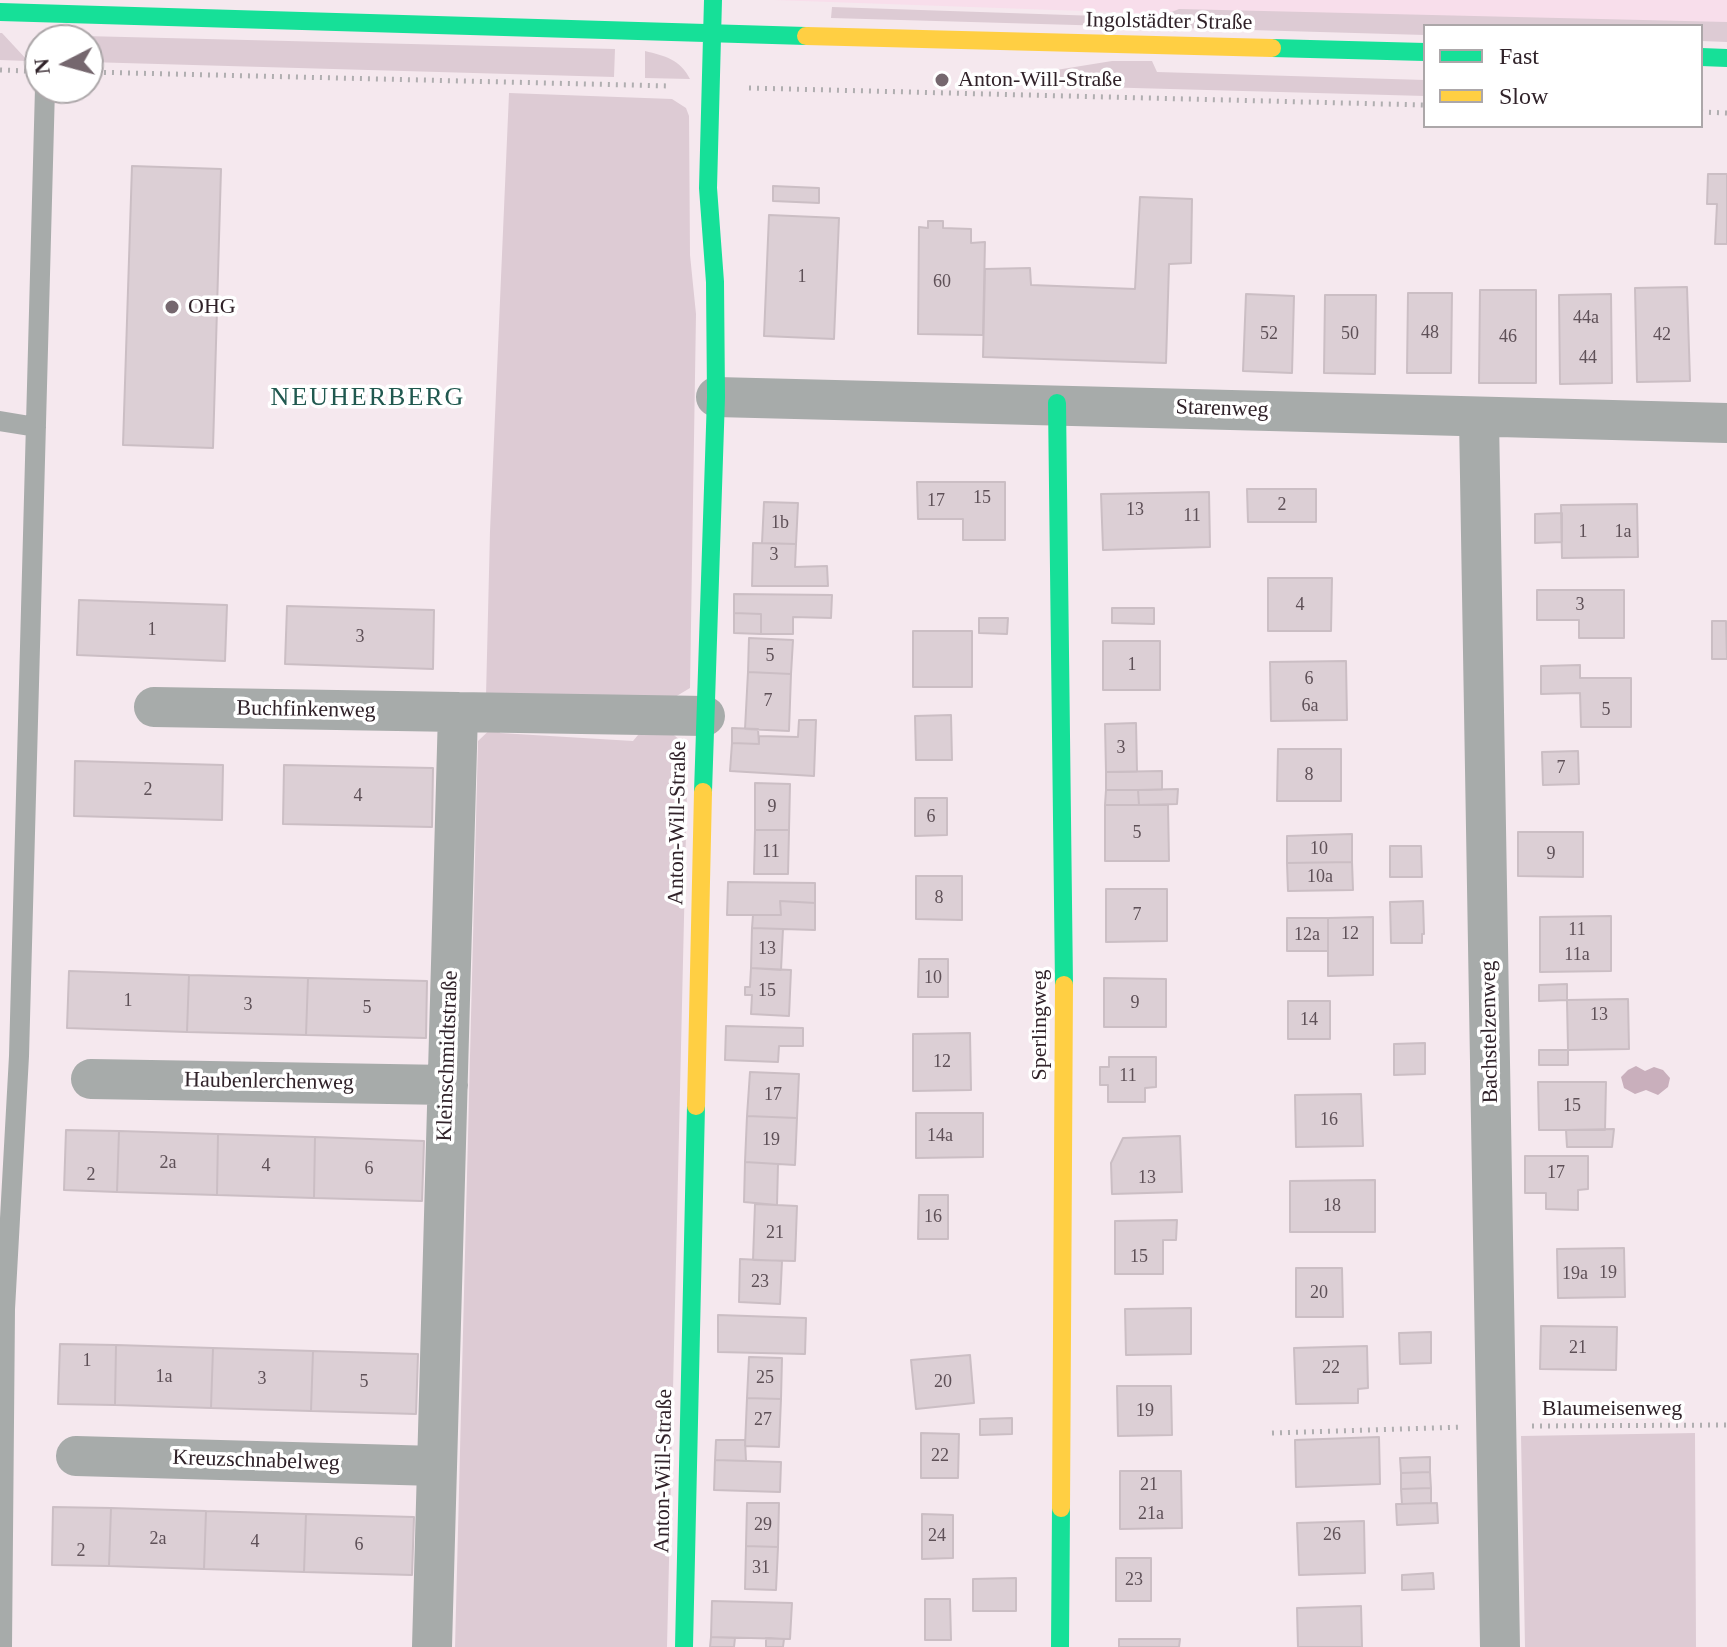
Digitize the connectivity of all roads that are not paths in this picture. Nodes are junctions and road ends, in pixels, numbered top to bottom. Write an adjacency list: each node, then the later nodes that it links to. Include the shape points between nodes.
1 (713, 0): 3 (street, Anton-Will-Straße)
2 (0, 12): 3 (street, Ingolstädter Straße, via 48,20)
3 (712, 34): 4 (street, Ingolstädter Straße); 8 (street, Anton-Will-Straße, via 708,188)
4 (1423, 52)
5 (1703, 57): 6 (street)
6 (1727, 58)
7 (45, 104): 13 (lane)
8 (716, 397): 9 (street, Starenweg); 16 (street, Anton-Will-Straße)
9 (1057, 403): 10 (street, Starenweg); 25 (street, Sperlingweg, via 1064,985)
10 (1479, 418): 12 (street, Starenweg); 26 (street, Bachstelzenweg)
11 (0, 421): 13 (lane)
12 (1727, 423)
13 (36, 427): 21 (lane, via 19,1056 5,1309)
14 (154, 707): 15 (street, Buchfinkenweg)
15 (458, 712): 16 (street); 18 (street, Kleinschmidtstraße)
16 (705, 716): 24 (street, Anton-Will-Straße)
17 (91, 1079): 18 (street, Haubenlerchenweg)
18 (448, 1085): 20 (street, Kleinschmidtstraße)
19 (76, 1456): 20 (street, Kreuzschnabelweg)
20 (436, 1466): 23 (street, Kleinschmidtstraße)
21 (2, 1613): 22 (lane)
22 (2, 1647)
23 (432, 1647)
24 (684, 1647)
25 (1060, 1647)
26 (1500, 1647)

